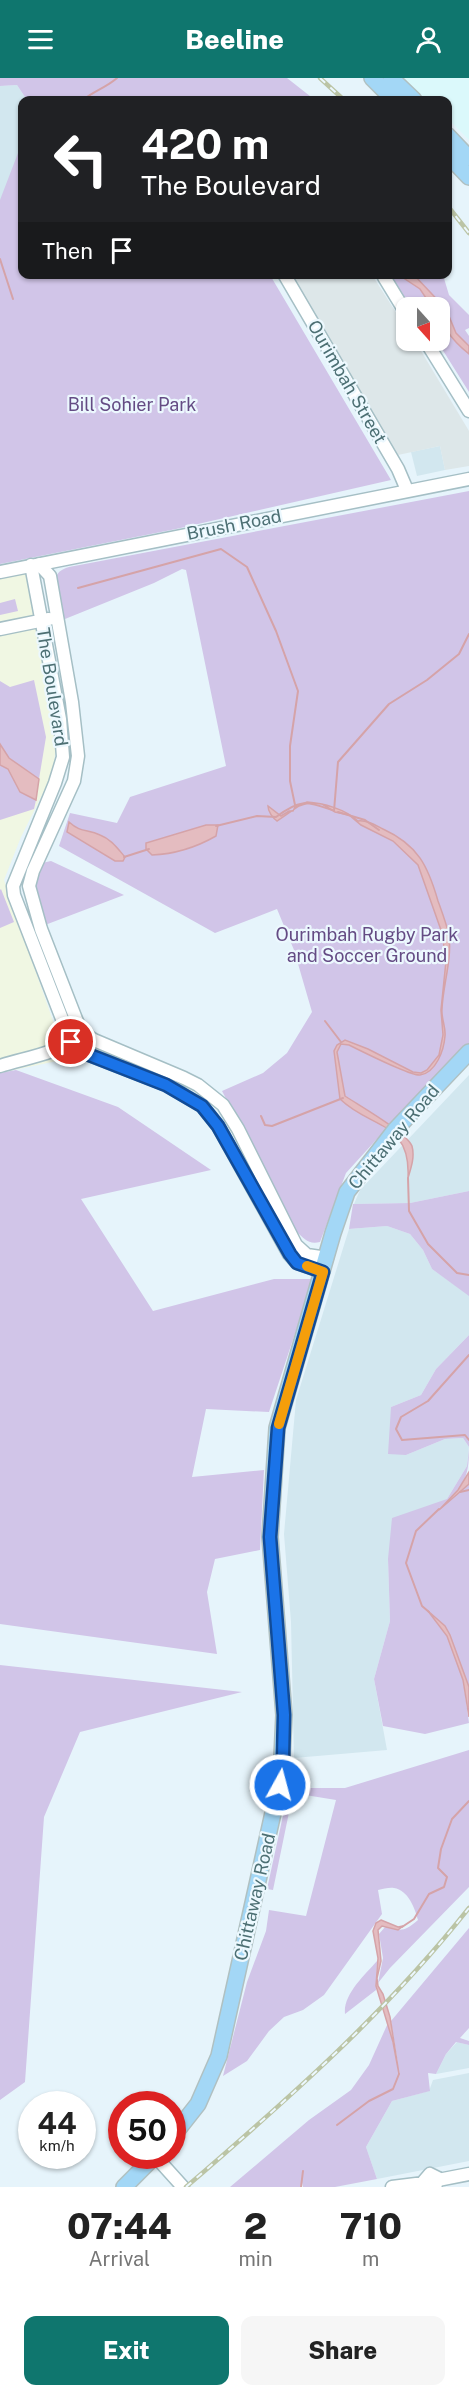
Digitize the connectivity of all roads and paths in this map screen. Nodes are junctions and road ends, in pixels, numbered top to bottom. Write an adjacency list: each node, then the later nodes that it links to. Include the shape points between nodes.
1 (372, 78): 3 (main road)
2 (391, 78): 4 (main road)
3 (390, 96)
4 (410, 96)
5 (452, 140): 6 (main road)
6 (469, 158)
7 (452, 159): 8 (main road)
8 (469, 177)
9 (287, 279): 15 (street, Ourimbah Street)
10 (385, 279): 11 (street)
11 (396, 297)
12 (432, 351): 13 (street)
13 (469, 411)
14 (469, 479): 15 (street, Brush Road)
15 (407, 490): 16 (street, Brush Road)
16 (93, 553): 17 (street, Brush Road); 19 (street, via 65,561)
17 (35, 565): 18 (street, Brush Road); 19 (street); 21 (street, The Boulevard)
18 (0, 572)
19 (50, 576): 20 (street, The Boulevard)
20 (57, 617): 21 (street); 23 (street, The Boulevard, via 77,736 77,767 29,886 41,929)
21 (42, 621): 22 (street); 24 (street, The Boulevard, via 63,732 63,757 13,886)
22 (0, 629)
23 (82, 1032): 24 (street); 27 (street, via 198,1085 223,1105 296,1245)
24 (71, 1042): 26 (street); 27 (street, via 87,1054 166,1085 202,1106 218,1126 290,1254 297,1263)
25 (469, 1052): 27 (main road, Chittaway Road, via 365,1166 347,1192)
26 (0, 1066)
27 (325, 1265): 28 (main road, Chittaway Road, via 278,1428 270,1537 284,1715 279,1791 219,2056 198,2104)
28 (186, 2119)
29 (142, 2169): 33 (main road)
30 (167, 2169): 34 (street)
31 (469, 2174): 32 (street)
32 (431, 2184): 35 (street)
33 (124, 2187)
34 (183, 2187)
35 (392, 2187)

